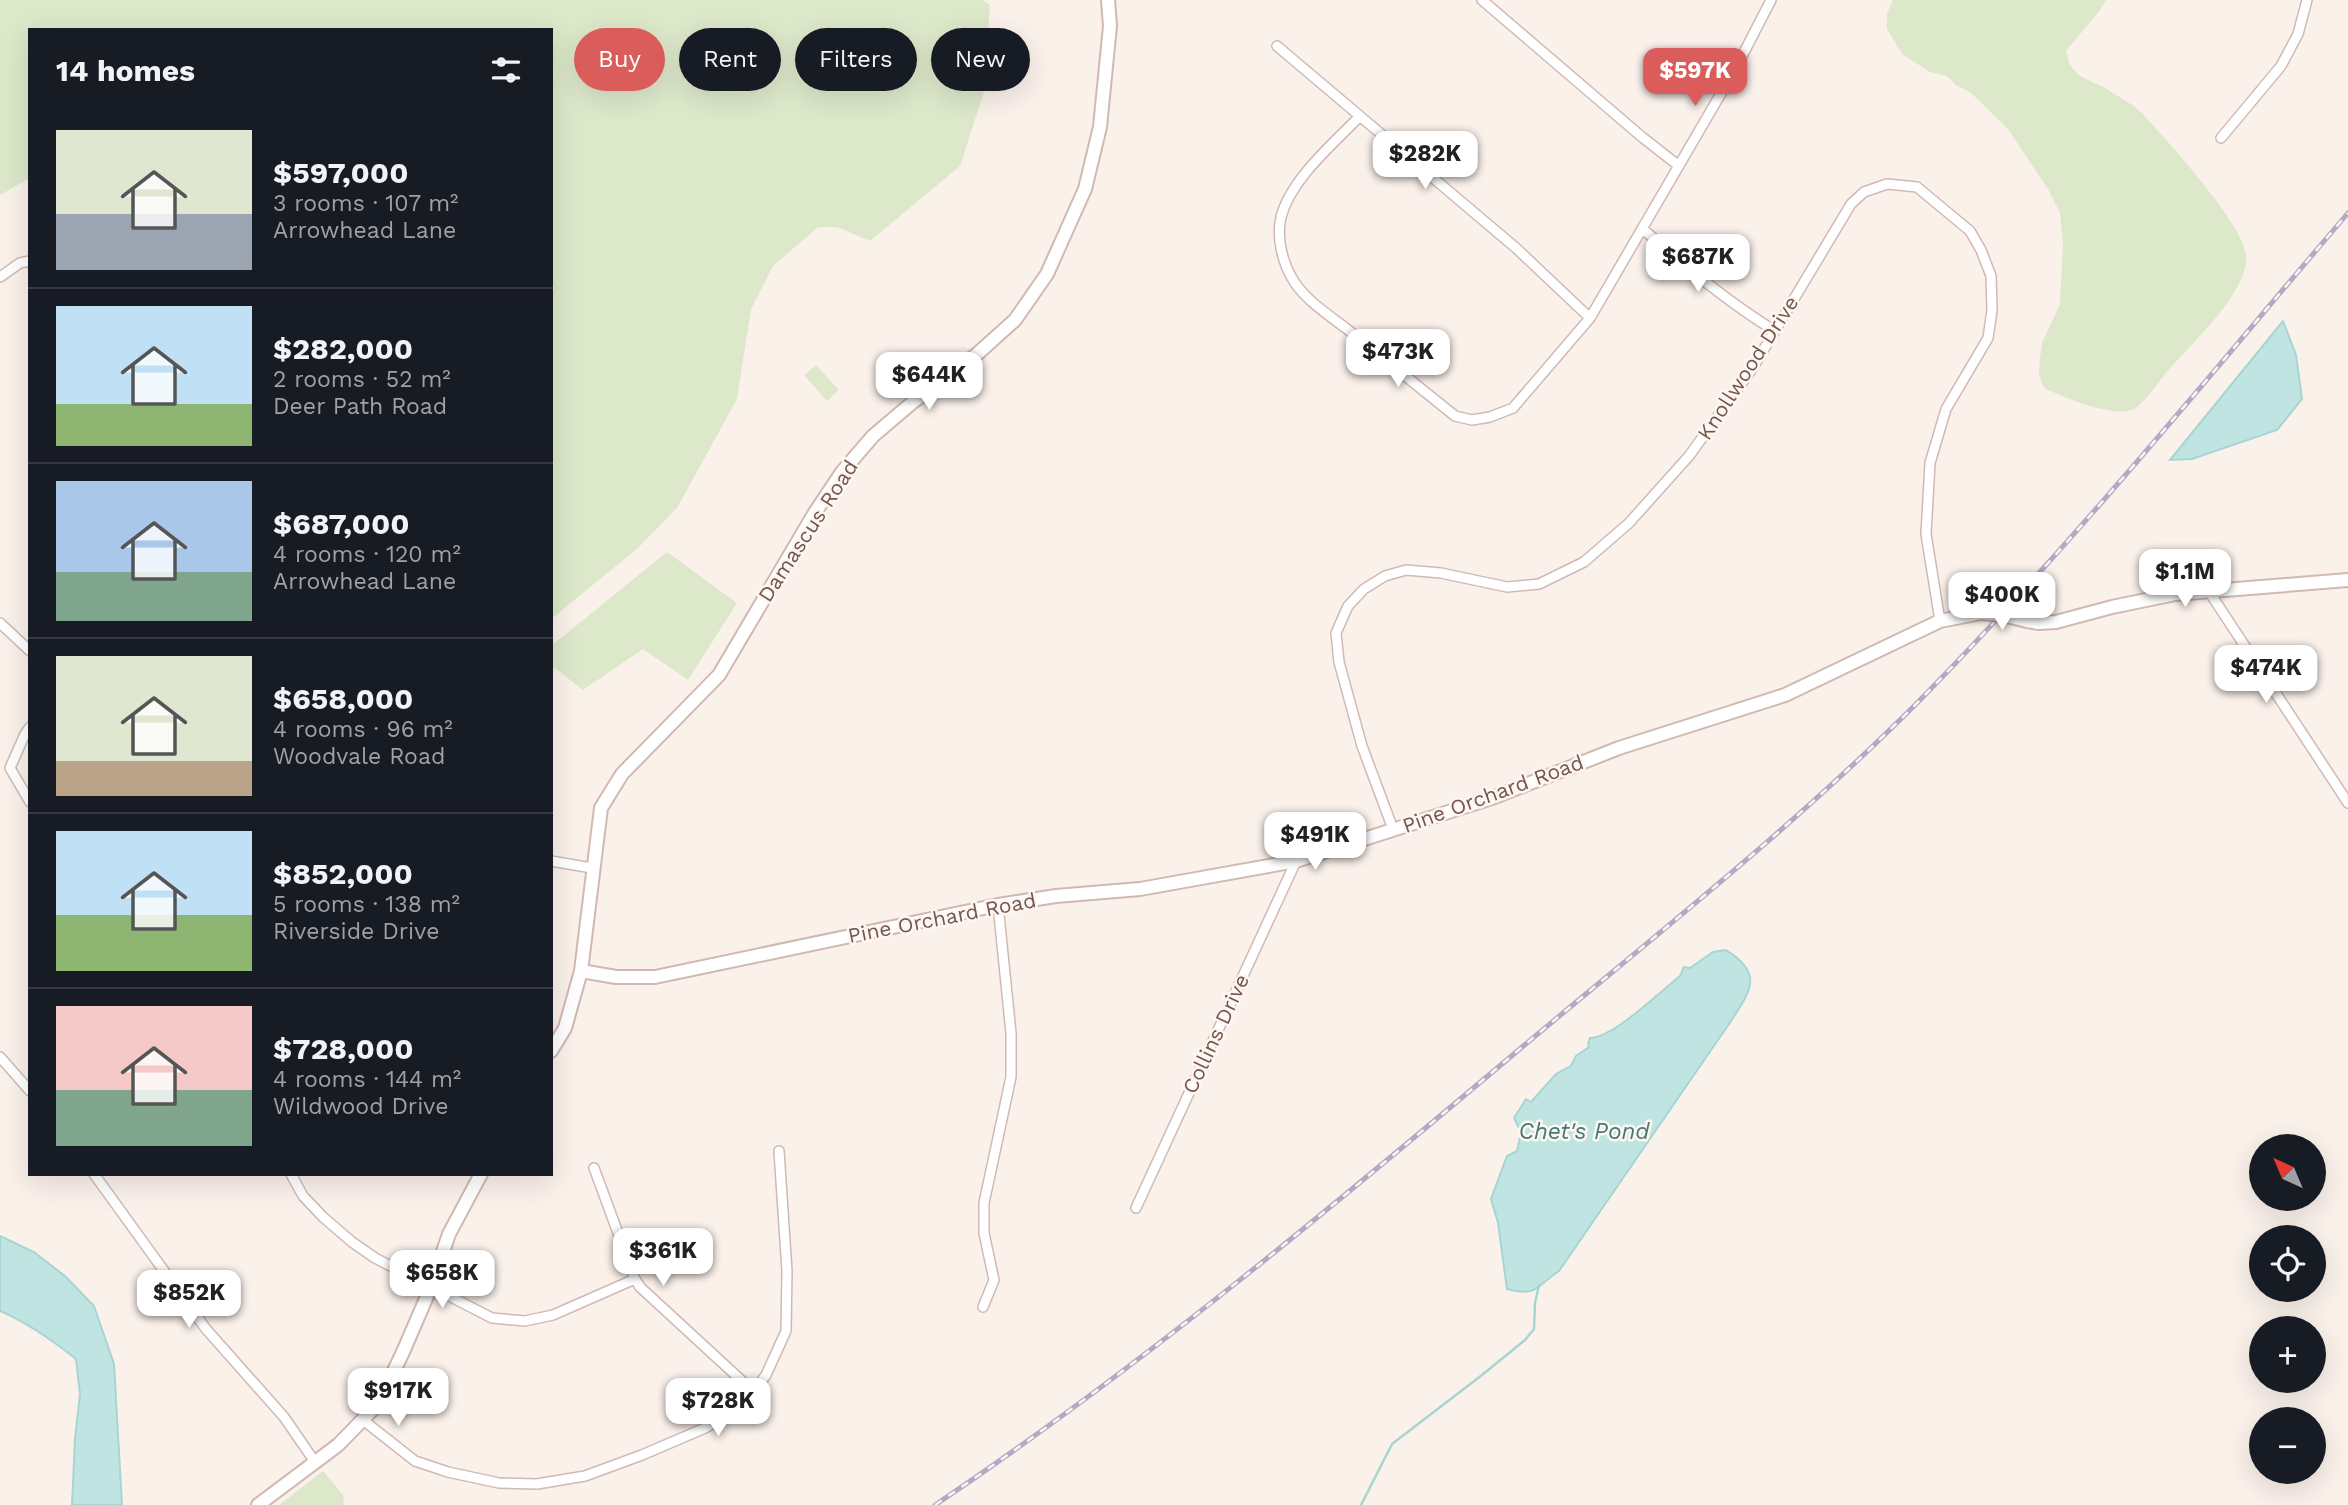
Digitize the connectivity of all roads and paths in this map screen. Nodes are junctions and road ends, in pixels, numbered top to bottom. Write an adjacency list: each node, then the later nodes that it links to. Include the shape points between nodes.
1 (1108, 0): 27 (street, Damascus Road, via 1110,26 1100,127 1085,189 1047,274 1015,320 873,436 842,472 719,675 622,774 601,808)
2 (1482, 0): 8 (street)
3 (1771, 0): 8 (street)
4 (2307, 0): 7 (street, via 2298,34 2281,66)
5 (1277, 46): 6 (street)
6 (1359, 117): 12 (street, via 1516,248); 12 (street, via 1318,159 1292,193 1281,218 1280,246 1286,268 1297,286 1329,315 1455,416 1472,420 1513,408)
7 (2221, 138)
8 (1679, 166): 9 (street)
9 (1643, 229): 12 (street); 13 (street)
10 (28, 261): 11 (street)
11 (0, 277)
12 (1590, 318)
13 (1775, 331): 16 (street, Knollwood Drive, via 1851,204 1864,192 1887,184 1917,187 1970,231 1981,250 1991,276 1988,338 1946,409 1930,463 1926,534); 24 (street, Knollwood Drive, via 1689,456 1629,523 1584,562 1539,584 1507,587 1406,570 1364,589 1348,606 1336,634 1339,662)
14 (2348, 580): 15 (street, Pine Orchard Road)
15 (2208, 590): 16 (street, Pine Orchard Road, bridge, via 2136,601 2056,622 1981,613); 23 (street)
16 (1940, 621): 24 (street, Pine Orchard Road, via 1785,695)
17 (0, 623): 18 (street)
18 (28, 649)
19 (28, 729): 20 (street)
20 (10, 768): 21 (street); 22 (street)
21 (0, 770)
22 (28, 799)
23 (2348, 803)
24 (1392, 829): 26 (street, Pine Orchard Road)
25 (553, 861): 27 (street)
26 (1296, 861): 28 (street, Pine Orchard Road, via 1140,889); 38 (street, Collins Drive)
27 (592, 868): 29 (street, Damascus Road)
28 (998, 905): 29 (street, Pine Orchard Road, via 654,977); 41 (street, via 1012,1033 1011,1077 984,1203 984,1233 994,1280)
29 (582, 971): 30 (street, via 565,1028)
30 (553, 1049)
31 (0, 1057): 32 (street)
32 (28, 1089)
33 (779, 1151): 42 (street, via 786,1331)
34 (594, 1168): 39 (street)
35 (95, 1176): 44 (street, via 206,1329 284,1417)
36 (292, 1176): 40 (street, via 303,1196 352,1242)
37 (480, 1176): 40 (street, via 449,1234)
38 (1136, 1208)
39 (635, 1279): 40 (street, via 525,1321 492,1318); 42 (street)
40 (431, 1287): 43 (street, via 378,1404)
41 (983, 1307)
42 (754, 1392): 43 (street, via 744,1405 705,1428 585,1476 537,1484 499,1483 415,1461)
43 (363, 1420): 44 (street)
44 (315, 1462): 45 (street)
45 (258, 1505)

